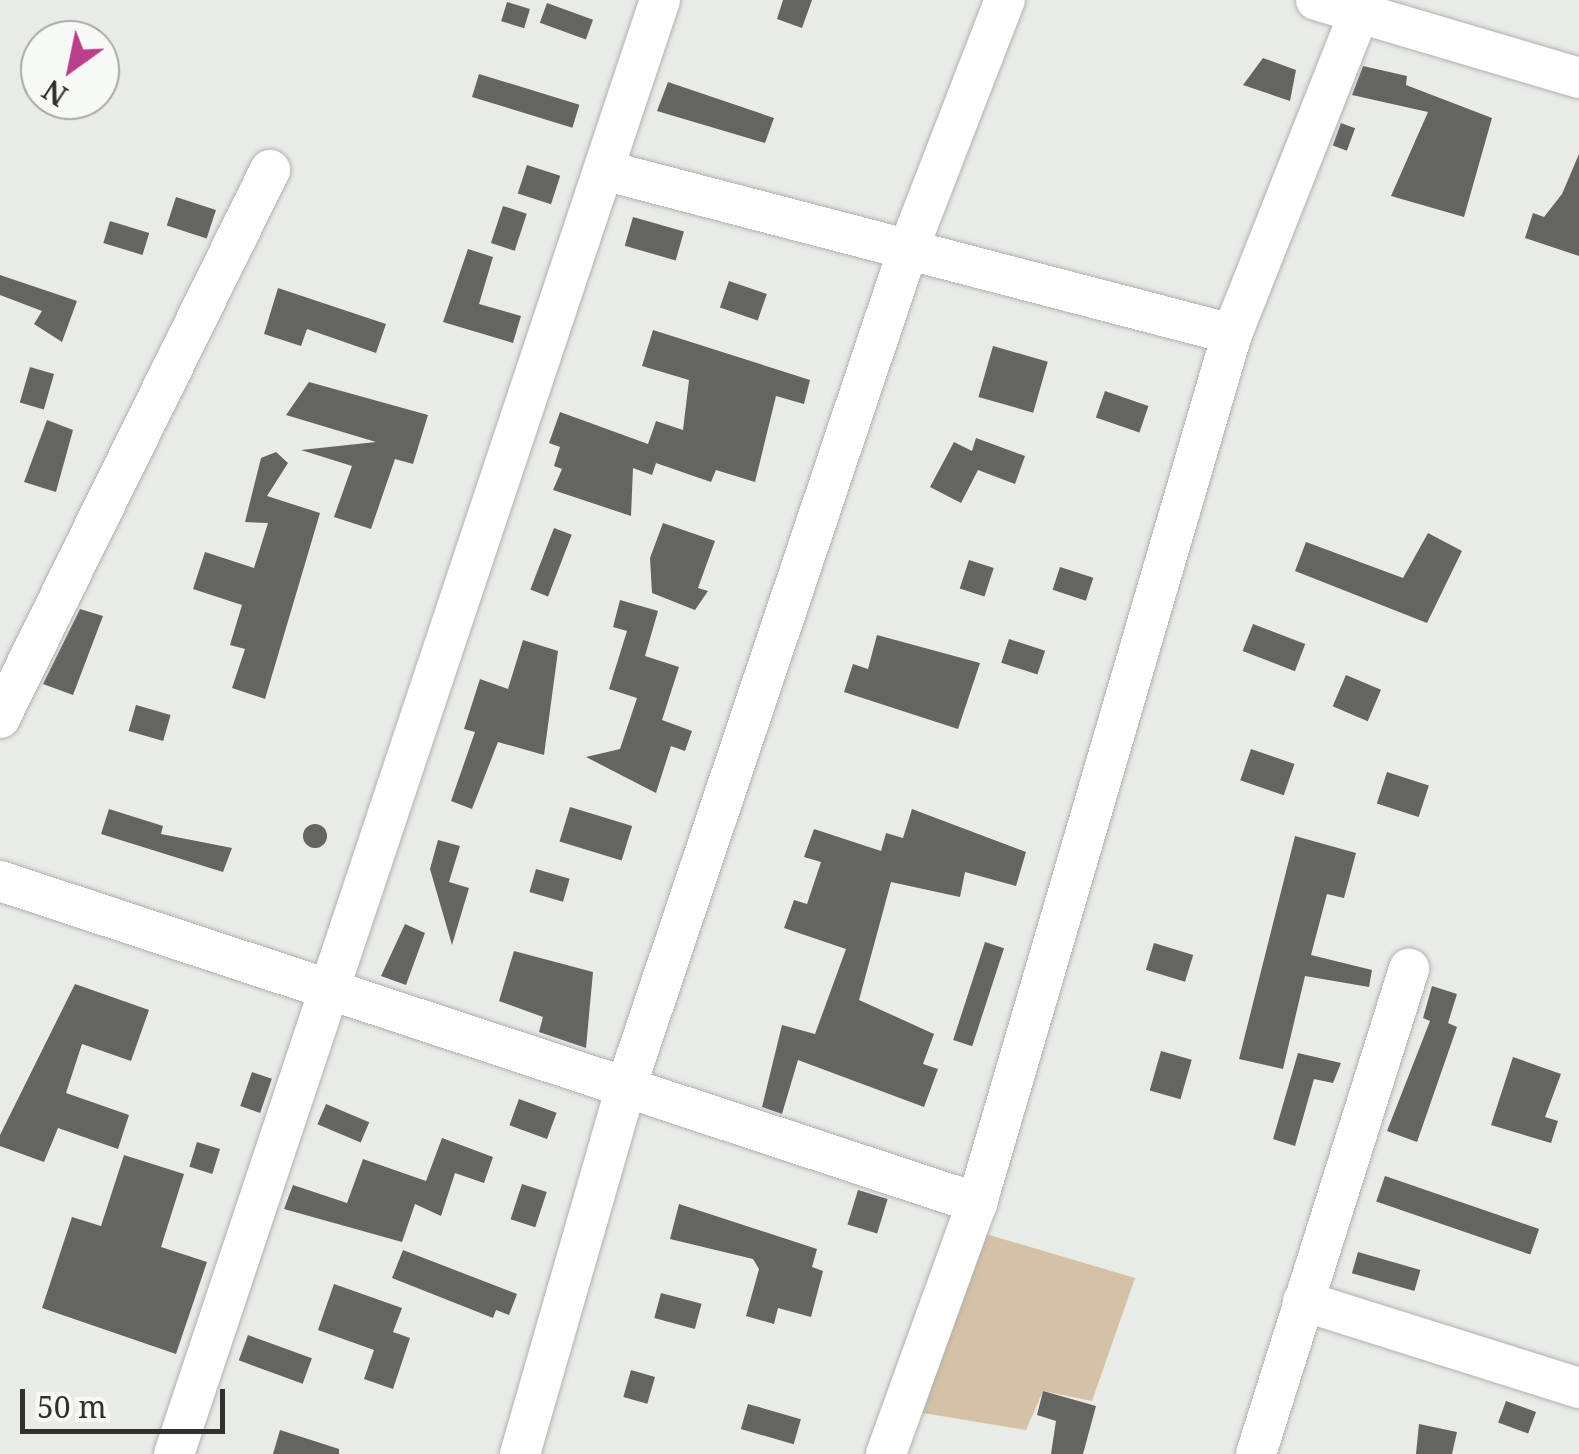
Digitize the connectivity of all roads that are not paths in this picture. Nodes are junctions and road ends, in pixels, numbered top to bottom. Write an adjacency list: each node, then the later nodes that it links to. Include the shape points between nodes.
1 (660, 0): 7 (street)
2 (1005, 0): 8 (street)
3 (1316, 0): 4 (street)
4 (1362, 7): 5 (street); 9 (street)
5 (1579, 78)
6 (270, 170): 10 (street)
7 (607, 171): 8 (street); 13 (street)
8 (909, 246): 9 (street); 14 (street)
9 (1232, 334): 15 (street)
10 (0, 718)
11 (0, 881): 13 (street)
12 (1409, 969): 16 (street)
13 (324, 994): 14 (street); 19 (street)
14 (628, 1081): 15 (street); 20 (street)
15 (977, 1203): 21 (street)
16 (1303, 1300): 17 (street); 18 (street)
17 (1579, 1388)
18 (1265, 1452)
19 (174, 1454)
20 (520, 1454)
21 (886, 1454)

